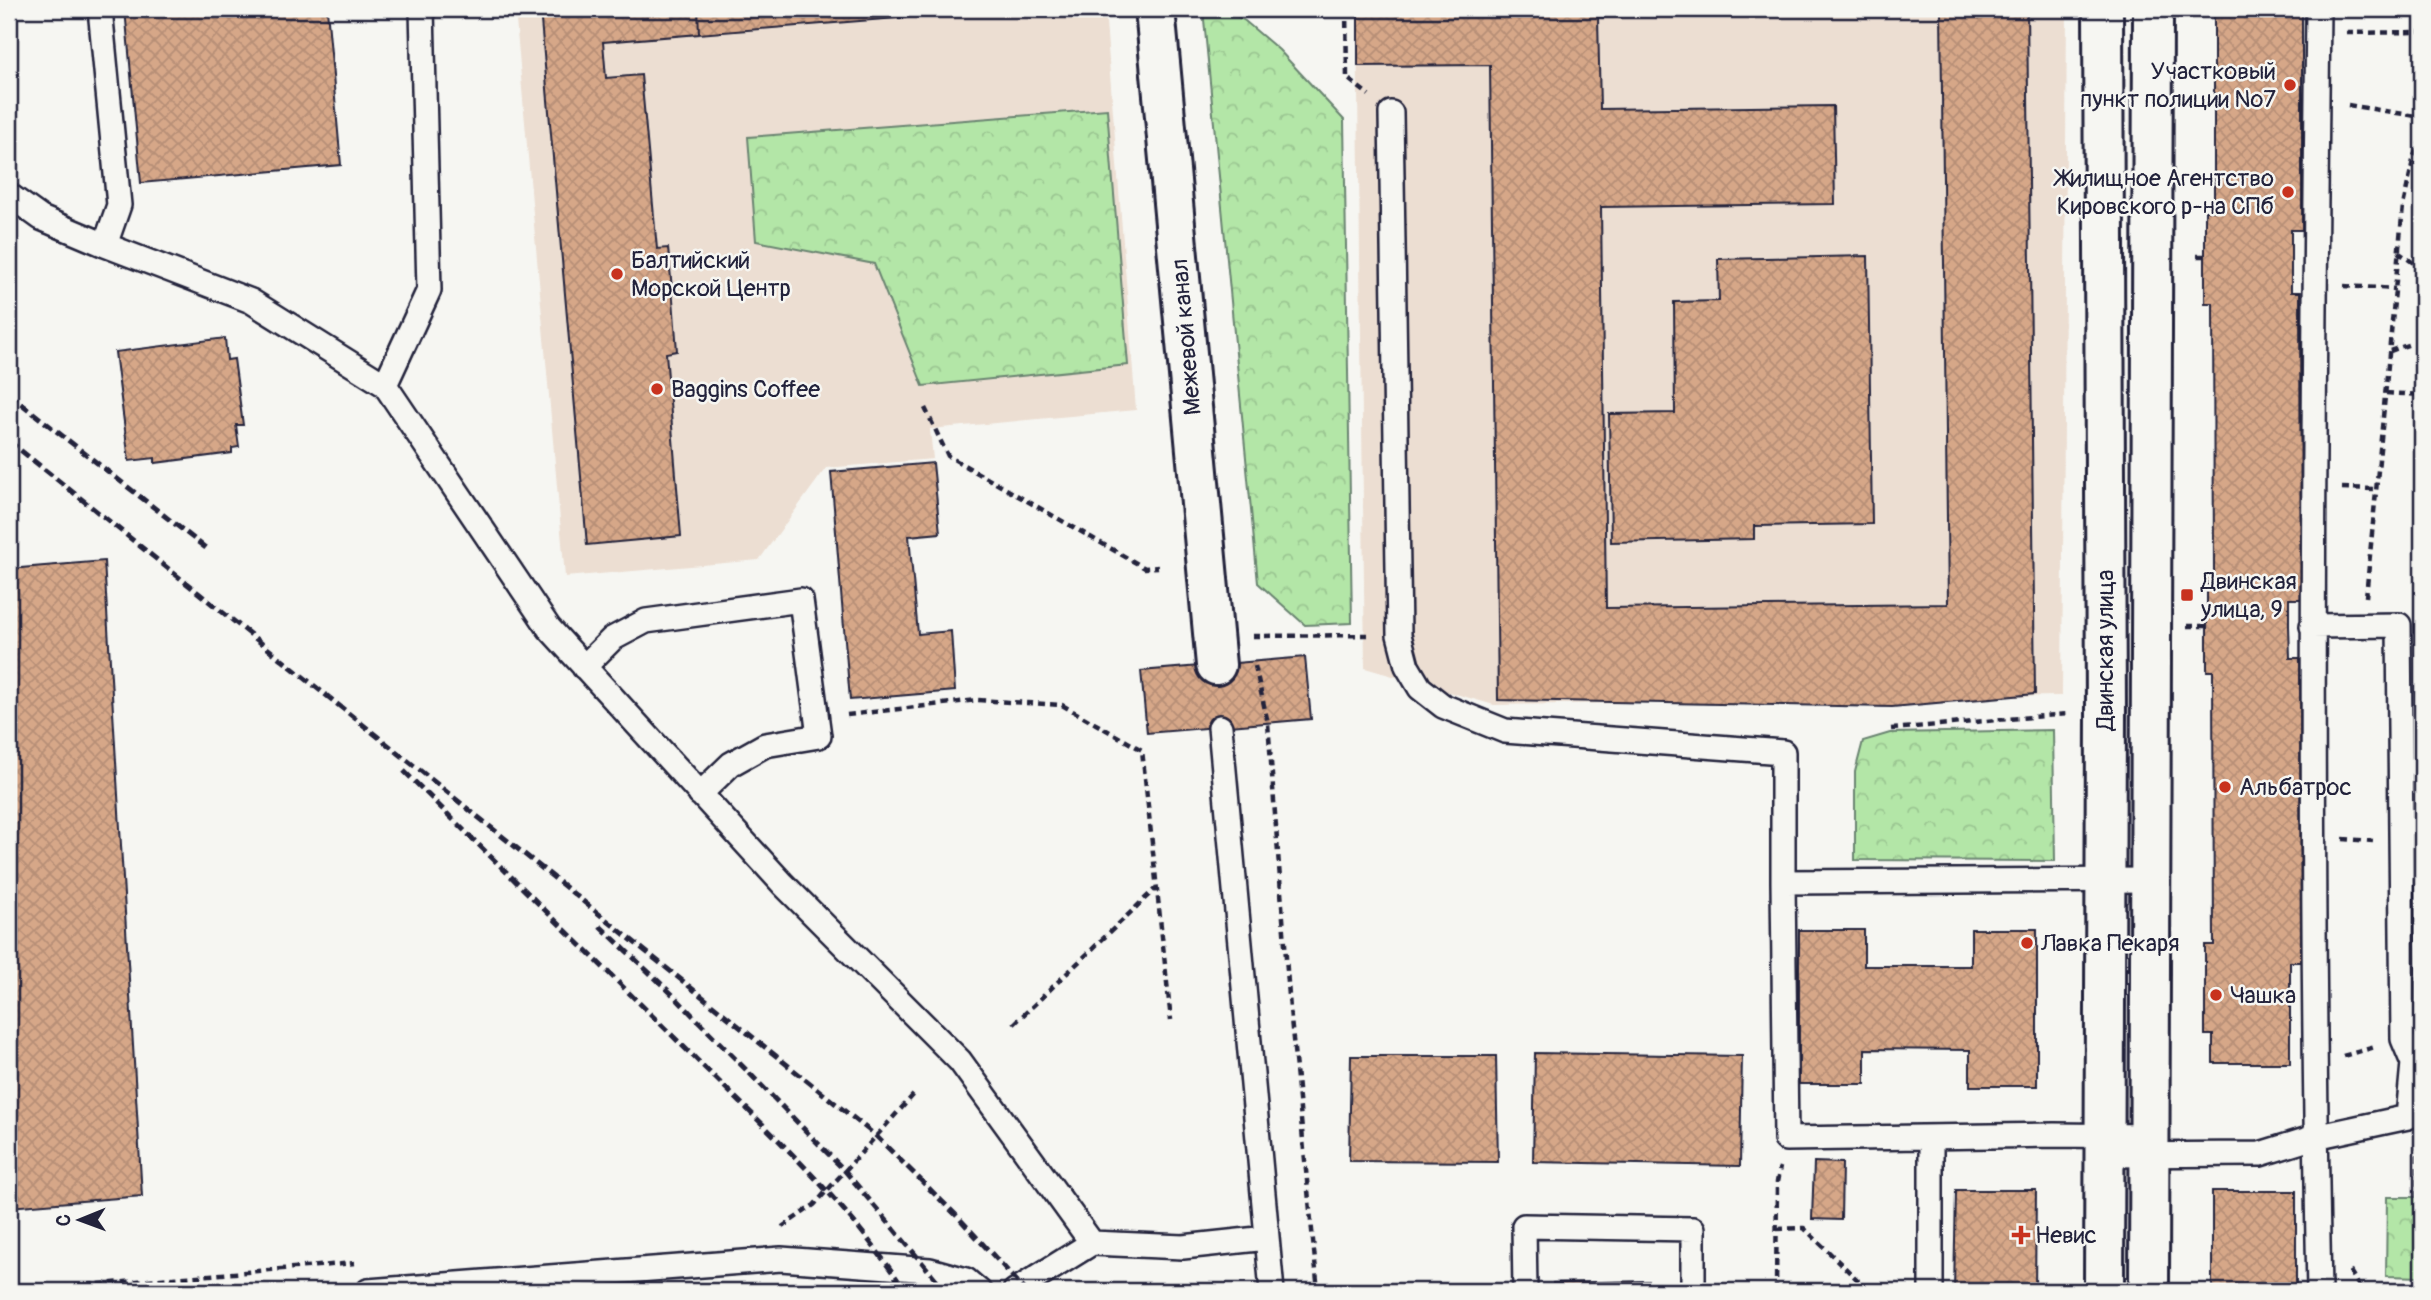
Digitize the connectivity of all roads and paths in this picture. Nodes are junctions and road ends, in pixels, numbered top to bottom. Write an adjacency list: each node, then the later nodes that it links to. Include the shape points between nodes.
1 (100, 9): 15 (lane, via 119,205)
2 (422, 9): 24 (lane, via 429,290)
3 (1155, 9): 36 (street, Межевой канал)
4 (1346, 9): 11 (path, via 1347,78)
5 (2103, 9): 45 (street, Двинская улица)
6 (2152, 9): 46 (street, Двинская улица)
7 (2318, 9): 9 (lane)
8 (2422, 32): 9 (path)
9 (2318, 33): 10 (lane)
10 (2316, 100): 12 (path); 20 (lane)
11 (1391, 113): 33 (lane)
12 (2422, 117)
13 (2422, 138): 16 (path, via 2403,206)
14 (9, 195): 15 (lane, via 41,218)
15 (105, 245): 24 (lane, via 251,301)
16 (2398, 251): 19 (path); 21 (path)
17 (2197, 256): 18 (path)
18 (2205, 257)
19 (2422, 269)
20 (2315, 284): 21 (path); 32 (lane)
21 (2395, 289): 23 (path)
22 (2422, 340): 23 (path)
23 (2390, 351): 25 (path)
24 (385, 385): 37 (lane, via 549,628)
25 (2386, 393): 26 (path); 29 (path)
26 (2422, 395)
27 (925, 408): 28 (path, via 948,456 1144,568)
28 (1158, 567)
29 (2363, 625): 32 (lane); 43 (lane, via 2399,625)
30 (2187, 626): 31 (path)
31 (2207, 626)
32 (2312, 626): 44 (lane)
33 (1399, 635): 34 (path); 47 (lane, via 1407,666 1420,688 1443,706 1505,731 1783,752)
34 (1253, 636)
35 (1255, 661): 70 (path, via 1268,723)
36 (1216, 665)
37 (584, 667): 39 (lane, via 612,639 646,621 801,600); 42 (lane)
38 (2076, 714): 41 (path)
39 (817, 719): 42 (lane, via 819,736 765,745 731,764); 48 (path, via 977,700 1062,705 1142,750)
40 (1220, 727): 64 (lane)
41 (1891, 729)
42 (700, 794): 65 (lane, via 960,1062)
43 (2409, 833): 44 (path); 51 (lane)
44 (2314, 838): 53 (lane)
45 (2105, 880): 46 (lane); 47 (lane); 59 (street, Двинская улица)
46 (2150, 880): 60 (street, Двинская улица)
47 (1783, 881): 58 (lane)
48 (1157, 887): 49 (path); 50 (path)
49 (1171, 1020)
50 (1014, 1024)
51 (2403, 1040): 52 (lane); 53 (path)
52 (2417, 1062): 55 (lane)
53 (2315, 1063): 57 (lane)
54 (916, 1091): 61 (path)
55 (2408, 1117): 57 (lane); 62 (path, via 2418,1136 2417,1212)
56 (1931, 1137): 58 (lane); 59 (lane); 75 (lane)
57 (2315, 1137): 60 (lane, via 2260,1154); 78 (lane)
58 (1786, 1139): 63 (path, via 1777,1182)
59 (2105, 1145): 60 (lane); 76 (street, Двинская улица)
60 (2150, 1146): 77 (street, Двинская улица)
61 (814, 1205)
62 (2422, 1222)
63 (1777, 1229): 73 (path); 74 (path, via 1804,1228)
64 (1266, 1238): 65 (lane, via 1183,1247); 69 (lane)
65 (1092, 1243): 68 (lane)
66 (368, 1291): 67 (lane, via 781,1259 930,1270 966,1280)
67 (979, 1291)
68 (1015, 1291)
69 (1272, 1291)
70 (1318, 1291)
71 (1525, 1291): 72 (lane, via 1524,1226 1693,1229)
72 (1693, 1291)
73 (1776, 1291)
74 (1869, 1291)
75 (1931, 1291)
76 (2104, 1291)
77 (2149, 1291)
78 (2319, 1291)

